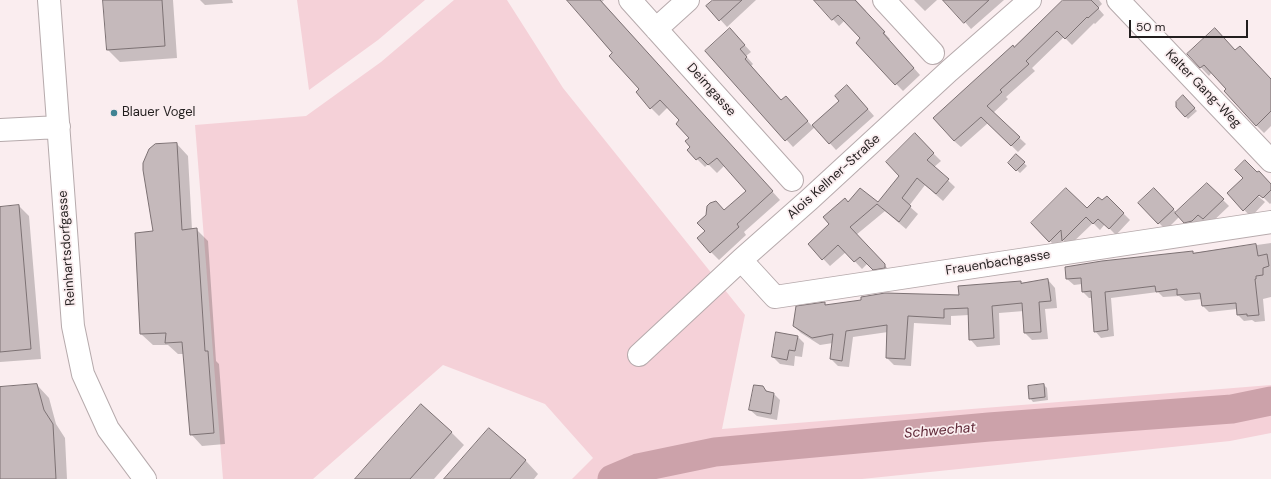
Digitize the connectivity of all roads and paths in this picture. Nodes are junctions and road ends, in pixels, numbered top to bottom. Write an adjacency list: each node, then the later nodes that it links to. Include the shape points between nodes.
1 (49, 0): 9 (street, Reinhartsdorfgasse)
2 (630, 0): 7 (street, Deimgasse)
3 (688, 0): 7 (street)
4 (884, 0): 8 (street)
5 (1030, 0): 14 (street, Alois Kellner-Straße)
6 (1118, 0): 11 (street, Kalter Gang-Weg)
7 (656, 29): 12 (street, Deimgasse)
8 (933, 53)
9 (59, 127): 10 (street); 16 (street, Reinhartsdorfgasse, via 73,326 84,374 108,429)
10 (0, 130)
11 (1271, 162)
12 (792, 180)
13 (1271, 222): 14 (street, Frauenbachgasse, via 775,297)
14 (741, 260): 15 (street, Alois Kellner-Straße)
15 (639, 355)
16 (145, 479)

